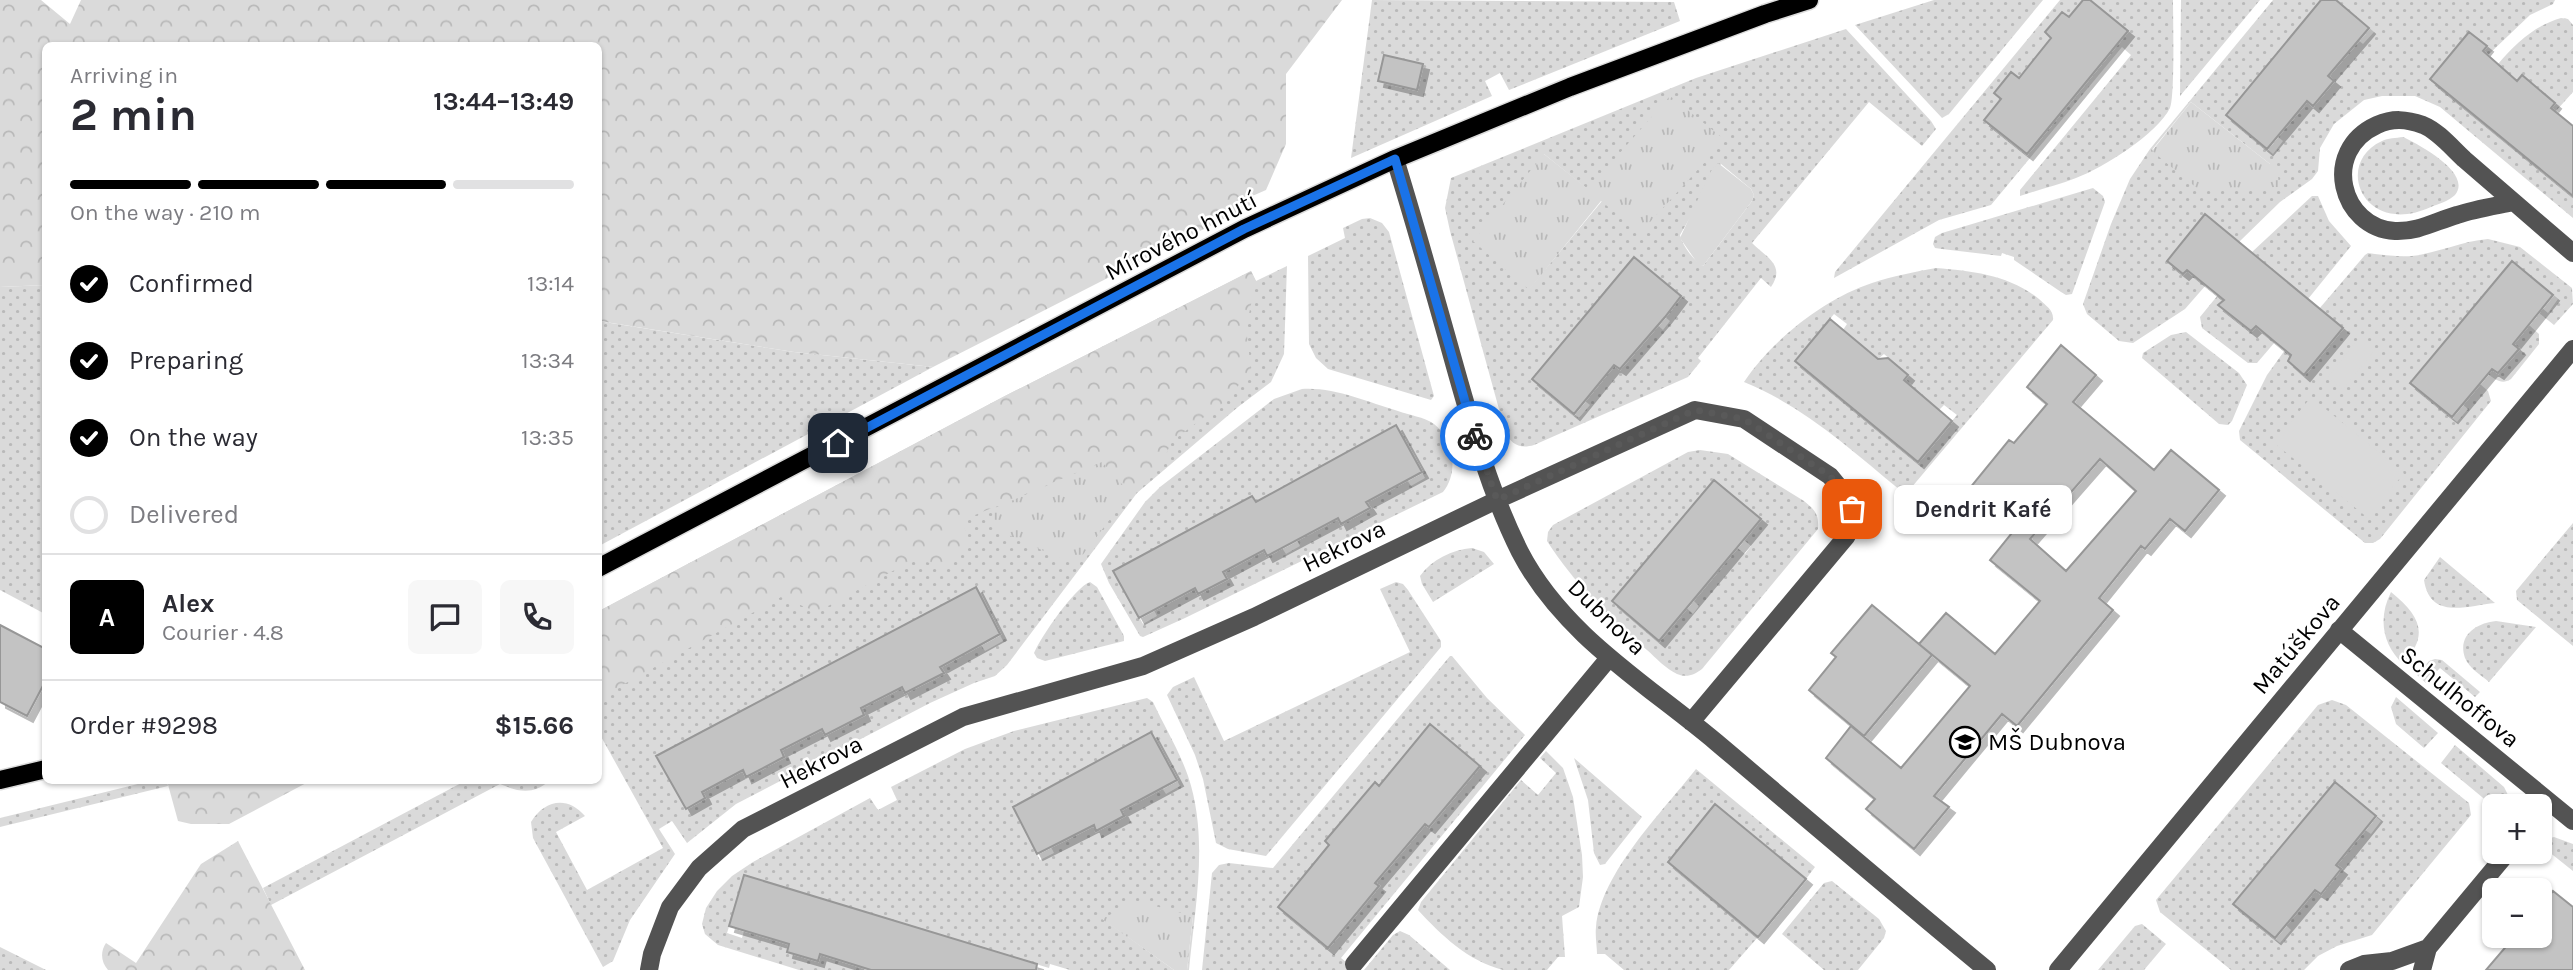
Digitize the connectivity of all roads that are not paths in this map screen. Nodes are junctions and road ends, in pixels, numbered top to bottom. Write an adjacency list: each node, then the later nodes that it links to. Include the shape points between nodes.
1 (1809, 0): 2 (main road, Mírového hnutí, via 1570,87)
2 (1395, 159): 6 (street, Dubnova); 7 (main road, Mírového hnutí, via 1244,229)
3 (2514, 202): 3 (street, via 2426,126 2404,119 2363,132 2349,146 2343,164 2350,201 2380,229 2409,231); 4 (street)
4 (2573, 253)
5 (2573, 349): 8 (street, Matúškova)
6 (1497, 500): 9 (street, Dubnova, via 1521,553 1545,590); 10 (street, Hekrova, via 1695,410 1744,419 1840,486 1854,523 1846,537); 19 (street, Hekrova, via 1143,666 963,718 743,829 699,868 670,907)
7 (602, 566)
8 (2339, 630): 13 (street, Schulhoffova); 21 (street, Matúškova)
9 (1609, 658): 10 (street, Dubnova); 18 (street)
10 (1691, 722): 20 (street, Dubnova)
11 (42, 770): 12 (main road)
12 (0, 780)
13 (2529, 794)
14 (2552, 811): 15 (street, Schulhoffova)
15 (2573, 821)
16 (2498, 864): 17 (street)
17 (2428, 948): 22 (street); 23 (street)
18 (1354, 964)
19 (649, 970)
20 (1987, 970)
21 (2058, 970)
22 (2349, 970)
23 (2422, 970)

